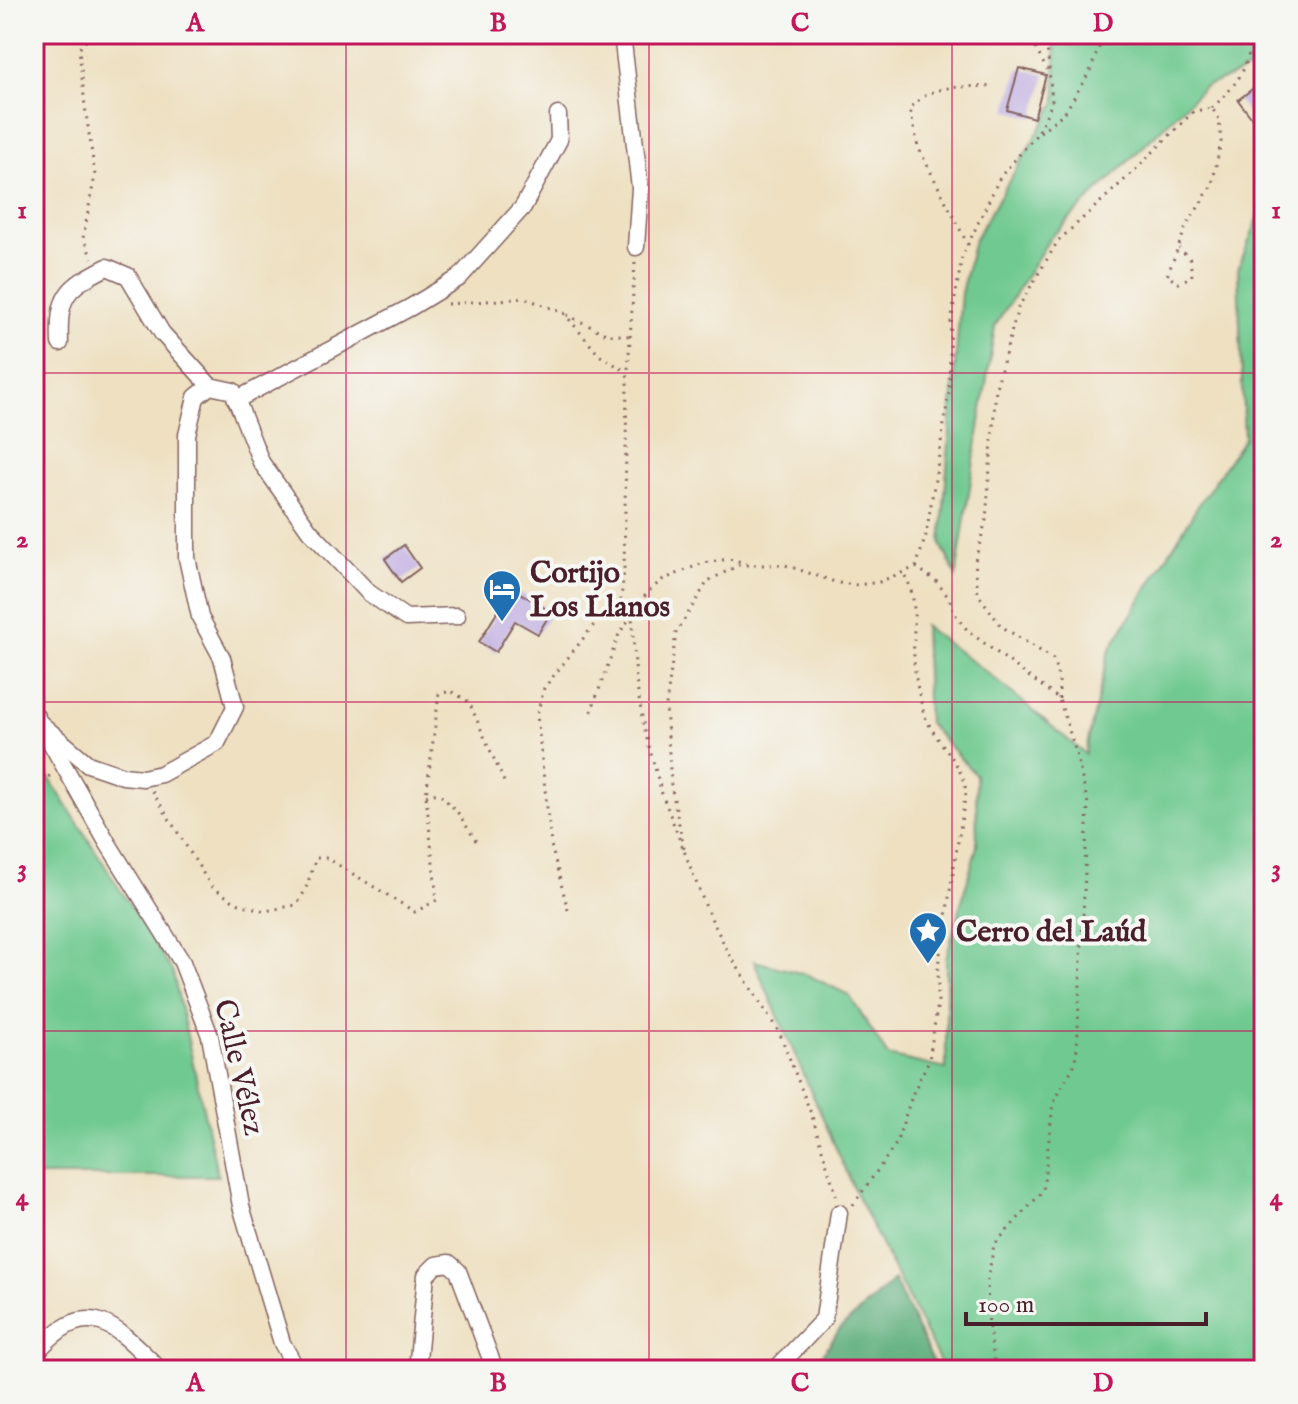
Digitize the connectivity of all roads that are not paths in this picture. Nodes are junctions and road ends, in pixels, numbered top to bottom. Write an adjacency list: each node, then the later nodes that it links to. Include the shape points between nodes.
1 (622, 34): 3 (street, via 640,188)
2 (558, 115): 6 (street, via 559,140 523,207 459,278)
3 (636, 247)
4 (60, 343): 5 (street, via 59,311 74,284 107,267 128,276 162,333)
5 (210, 386): 6 (street, via 233,391); 8 (street, via 196,397 187,435 187,558 200,617 222,658 235,707 217,743 161,774 123,776 88,764)
6 (236, 400): 7 (street, via 261,462 309,530 369,593 406,618)
7 (457, 616)
8 (38, 719): 12 (street, Calle Vélez, via 182,962 210,1036 241,1206 282,1343)
9 (839, 1213): 15 (street, via 824,1319)
10 (34, 1355): 11 (street, via 73,1321 97,1321 122,1332)
11 (160, 1370)
12 (297, 1370)
13 (417, 1370): 14 (street, via 426,1275 436,1265 449,1263 458,1271)
14 (495, 1370)
15 (775, 1370)

